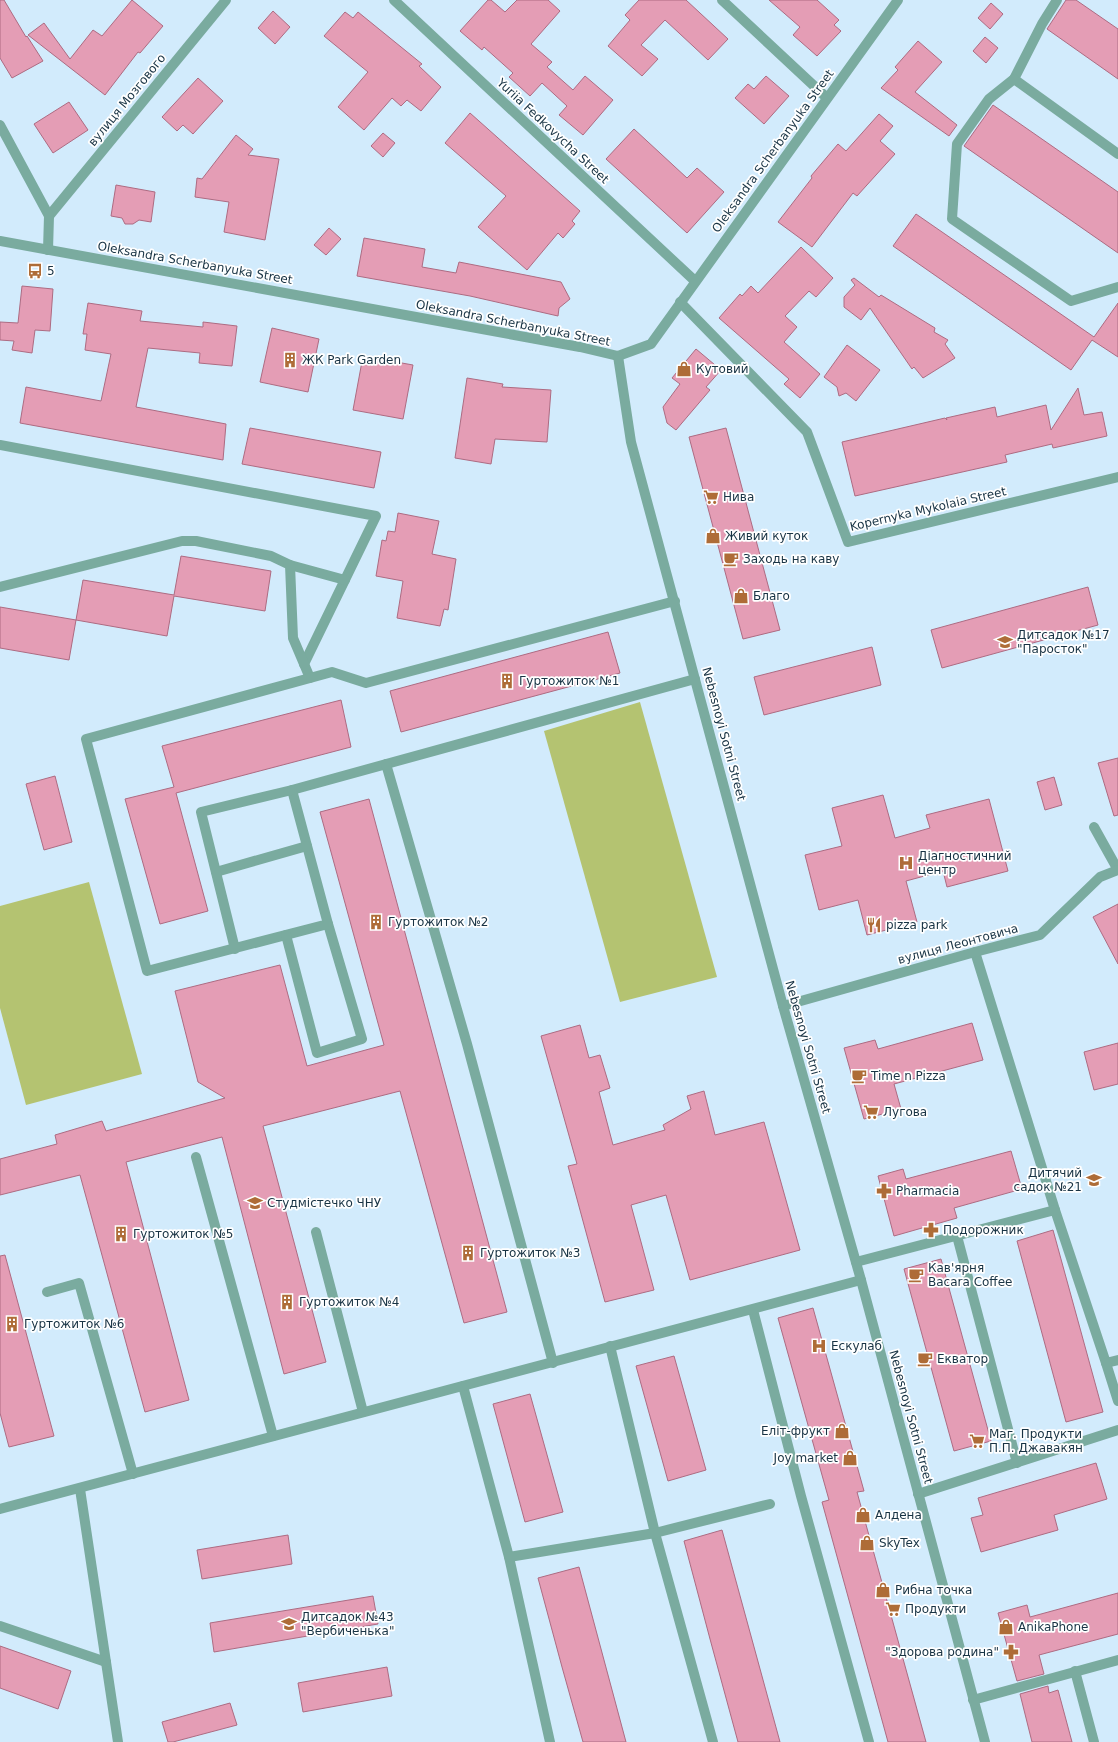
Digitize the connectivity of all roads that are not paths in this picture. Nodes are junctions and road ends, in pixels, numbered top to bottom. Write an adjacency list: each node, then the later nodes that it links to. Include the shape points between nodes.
1 (226, 0): 10 (street, вулиця Мозгового)
2 (394, 0): 13 (street, Yuriia Fedkovycha Street)
3 (722, 0): 7 (street)
4 (898, 0): 7 (street, Oleksandra Scherbanyuka Street)
5 (1057, 0): 6 (street)
6 (1014, 79): 9 (street); 14 (street, via 989,99 957,144 952,219 1071,301)
7 (827, 98): 13 (street, Oleksandra Scherbanyuka Street)
8 (0, 125): 10 (street)
9 (1118, 154)
10 (49, 216): 12 (street)
11 (0, 241): 12 (street, Oleksandra Scherbanyuka Street)
12 (48, 250): 16 (street, Oleksandra Scherbanyuka Street)
13 (695, 281): 15 (street, Oleksandra Scherbanyuka Street)
14 (1117, 289)
15 (680, 302): 16 (street, Oleksandra Scherbanyuka Street, via 651,344); 18 (street, Kopernyka Mykolaia Street, via 807,432 848,542)
16 (618, 356): 22 (street, Nebesnoyi Sotni Street, via 631,442)
17 (0, 445): 20 (street, via 376,516)
18 (1118, 477)
19 (290, 565): 20 (street); 21 (street, via 271,556 196,541 182,541); 23 (street, via 293,638)
20 (345, 580): 23 (street)
21 (0, 587)
22 (675, 601): 24 (street, via 366,683 332,672); 25 (street, Nebesnoyi Sotni Street)
23 (304, 664): 24 (street)
24 (310, 678): 34 (street, via 86,739 147,971)
25 (695, 679): 26 (street); 36 (street, Nebesnoyi Sotni Street)
26 (386, 764): 27 (street); 47 (street, via 467,1044)
27 (292, 790): 29 (street); 31 (street, via 201,812)
28 (1094, 827): 30 (street)
29 (307, 846): 31 (street); 32 (street)
30 (1118, 870): 35 (street, вулиця Леонтовича, via 1100,877 1040,935)
31 (216, 872): 34 (street)
32 (328, 924): 33 (street); 33 (street, via 362,1039 318,1053)
33 (286, 935): 34 (street)
34 (235, 949)
35 (976, 952): 36 (street, вулиця Леонтовича); 38 (street)
36 (783, 1006): 41 (street, Nebesnoyi Sotni Street)
37 (196, 1156): 53 (street)
38 (1055, 1210): 40 (street); 48 (street)
39 (316, 1232): 51 (street)
40 (957, 1236): 41 (street); 54 (street)
41 (856, 1262): 42 (street, Nebesnoyi Sotni Street)
42 (861, 1280): 44 (street); 57 (street, Nebesnoyi Sotni Street)
43 (46, 1292): 55 (street, via 79,1283)
44 (753, 1310): 45 (street); 70 (street)
45 (610, 1346): 47 (street); 60 (street)
46 (1118, 1360): 48 (street)
47 (553, 1362): 49 (street)
48 (1106, 1363): 50 (street)
49 (463, 1386): 51 (street); 61 (street)
50 (1118, 1402)
51 (363, 1412): 53 (street)
52 (1118, 1430): 54 (street)
53 (273, 1436): 55 (street)
54 (1017, 1463): 57 (street)
55 (133, 1474): 56 (street)
56 (80, 1489): 59 (street); 64 (street)
57 (918, 1494): 66 (street, Nebesnoyi Sotni Street)
58 (770, 1504): 60 (street)
59 (0, 1509)
60 (655, 1533): 61 (street); 69 (street)
61 (509, 1557): 68 (street)
62 (0, 1626): 64 (street)
63 (1118, 1660): 65 (street)
64 (106, 1662): 67 (street)
65 (1075, 1671): 66 (street); 72 (street)
66 (974, 1700): 71 (street, Nebesnoyi Sotni Street)
67 (118, 1742)
68 (550, 1742)
69 (713, 1742)
70 (869, 1742)
71 (986, 1742)
72 (1094, 1742)

